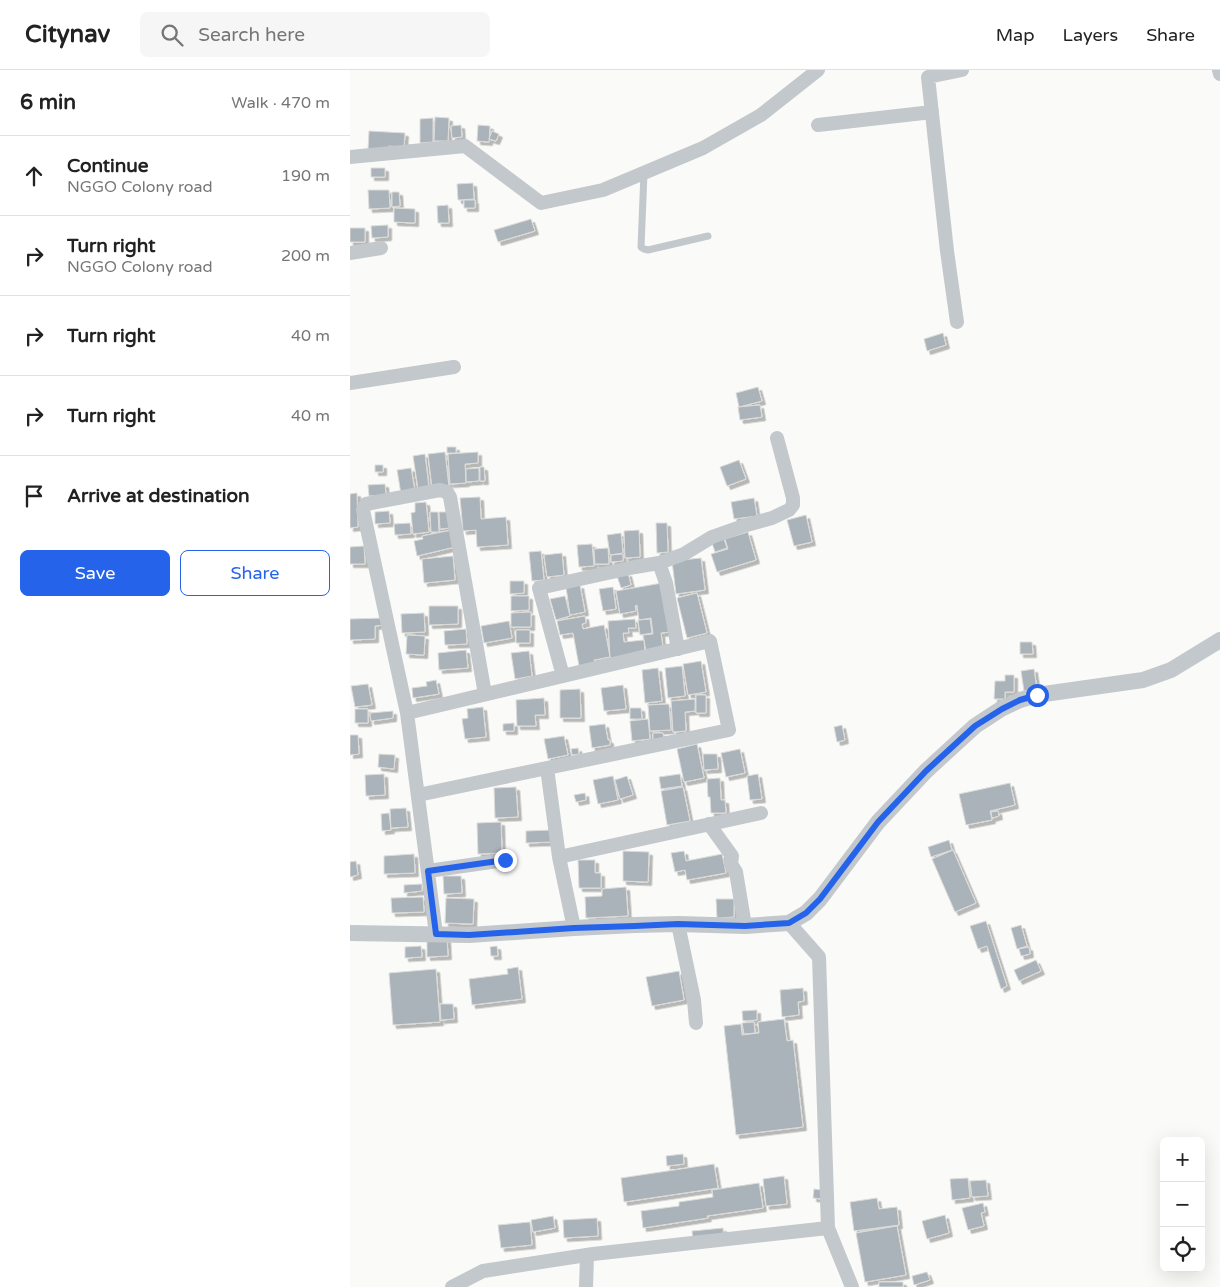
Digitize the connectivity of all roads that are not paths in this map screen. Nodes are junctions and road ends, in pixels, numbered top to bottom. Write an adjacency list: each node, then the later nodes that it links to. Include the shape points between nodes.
1 (818, 70): 9 (street, via 761,115 703,148)
2 (962, 70): 4 (street)
3 (1219, 70): 5 (street)
4 (926, 74): 6 (street)
5 (1220, 74)
6 (932, 112): 7 (street); 13 (street)
7 (818, 125)
8 (350, 157): 9 (street, via 466,146 541,203 603,190)
9 (644, 173): 10 (lane, via 641,246 644,249)
10 (708, 236)
11 (381, 248): 12 (street)
12 (350, 253)
13 (957, 322)
14 (454, 366): 15 (street)
15 (350, 383)
16 (777, 438): 17 (street, via 792,498 789,510 712,537 684,554)
17 (659, 563): 19 (street, via 666,583); 20 (street, via 539,588)
18 (1220, 640): 30 (street, via 1171,670 1143,680 1037,695 1008,706 975,726 878,822 820,899)
19 (678, 649): 20 (street); 23 (street, via 710,641 729,730)
20 (563, 676): 21 (street)
21 (486, 694): 22 (street); 22 (street, via 450,497 440,490 366,504 363,510)
22 (407, 712): 24 (street)
23 (547, 768): 24 (street); 27 (street)
24 (418, 795): 29 (street)
25 (761, 813): 26 (street)
26 (709, 824): 27 (street); 32 (street, via 732,856)
27 (559, 857): 33 (street)
28 (505, 860): 29 (street)
29 (428, 871): 35 (street)
30 (789, 923): 32 (street); 37 (street, via 819,957)
31 (678, 924): 32 (street); 33 (street); 36 (street)
32 (745, 926)
33 (574, 928): 35 (street)
34 (350, 933): 35 (street)
35 (436, 934)
36 (696, 1023)
37 (828, 1228): 38 (street); 41 (street)
38 (586, 1256): 39 (street, via 483,1271); 40 (street)
39 (452, 1287)
40 (586, 1287)
41 (852, 1287)

